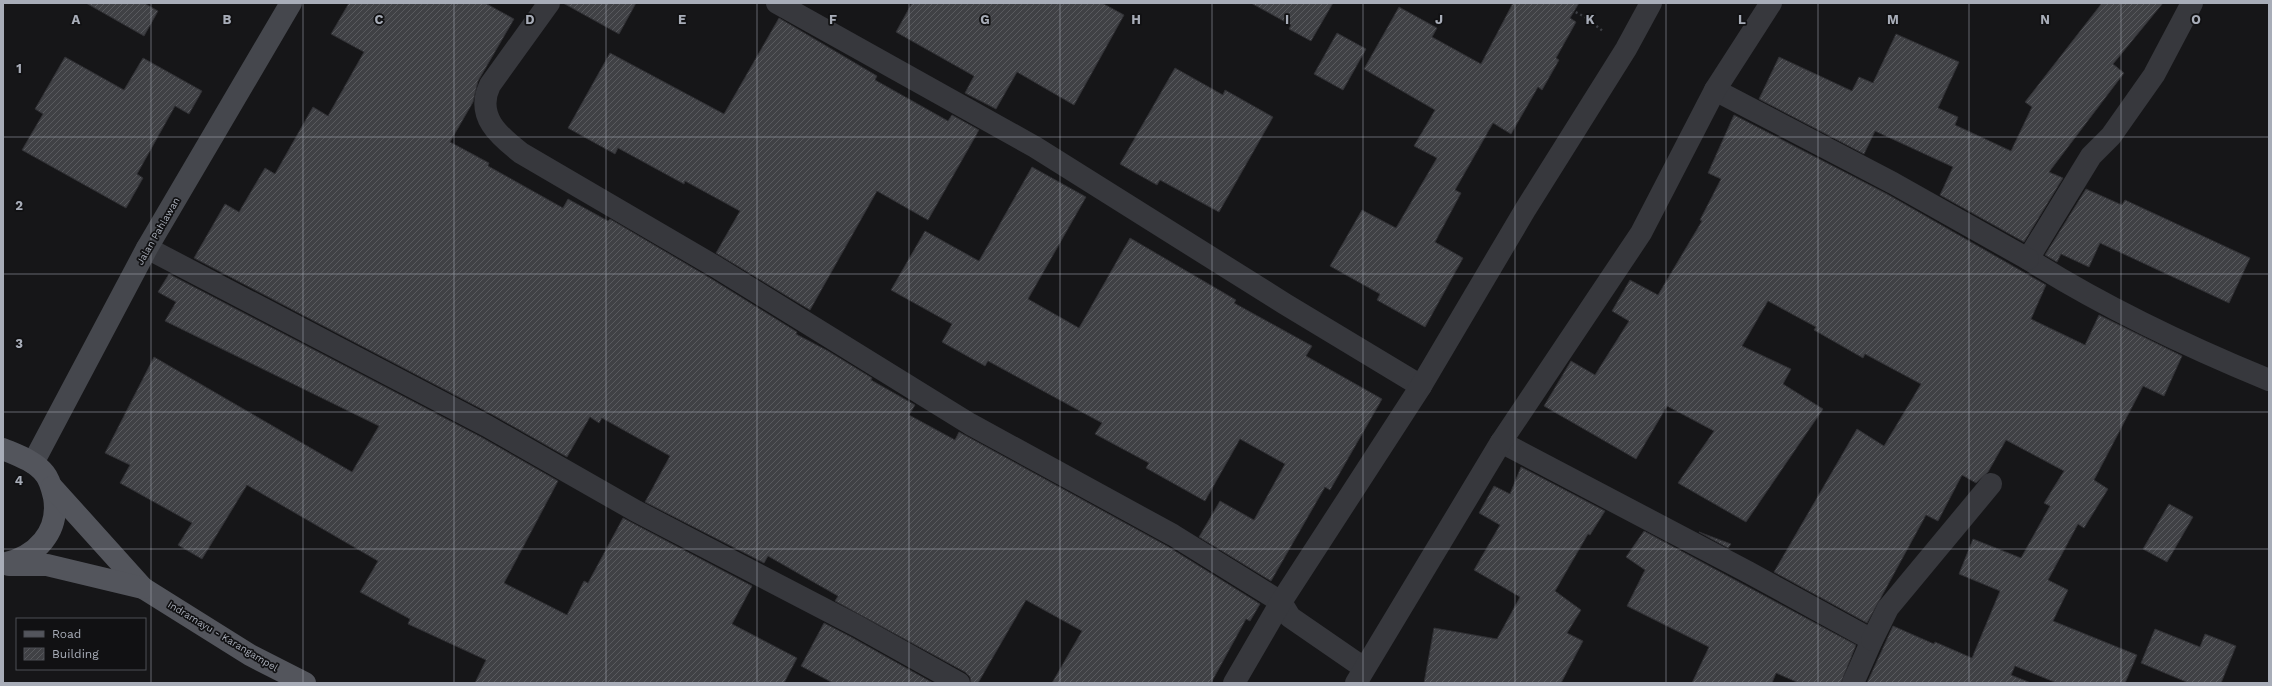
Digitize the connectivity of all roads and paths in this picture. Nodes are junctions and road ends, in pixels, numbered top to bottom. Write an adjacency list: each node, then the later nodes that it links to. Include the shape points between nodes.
1 (291, 3): 10 (street, Jalan Pahlawan)
2 (549, 3): 21 (street, via 485,94 485,109 490,124 505,141 716,267 970,424 1173,535)
3 (777, 3): 13 (street, via 1035,147)
4 (1558, 3): 8 (path, via 1585,17)
5 (1651, 3): 8 (street)
6 (1770, 3): 9 (street)
7 (2192, 3): 11 (street, via 2154,75 2111,136 2091,156)
8 (1626, 49): 13 (street, via 1525,210)
9 (1716, 90): 11 (street, via 1894,183); 14 (street, via 1641,233)
10 (147, 248): 16 (street, Jalan Pahlawan); 25 (street, via 310,336 487,426 636,511 857,626)
11 (2028, 259): 12 (street, via 2066,283 2202,352)
12 (2269, 380)
13 (1421, 386): 21 (street)
14 (1501, 442): 22 (street, via 1755,575); 23 (street)
15 (3, 449): 16 (main road)
16 (33, 463): 18 (main road, via 46,474)
17 (1991, 484): 22 (street, via 1888,608)
18 (52, 487): 19 (main road, via 56,507 54,520 42,544 20,561); 20 (main road)
19 (3, 565): 20 (main road, via 47,565)
20 (143, 588): 24 (main road, Indramayu - Karangampel, via 250,655)
21 (1286, 610): 23 (street); 26 (street)
22 (1872, 640): 27 (street)
23 (1357, 670)
24 (305, 683)
25 (959, 683)
26 (1234, 683)
27 (1853, 683)

